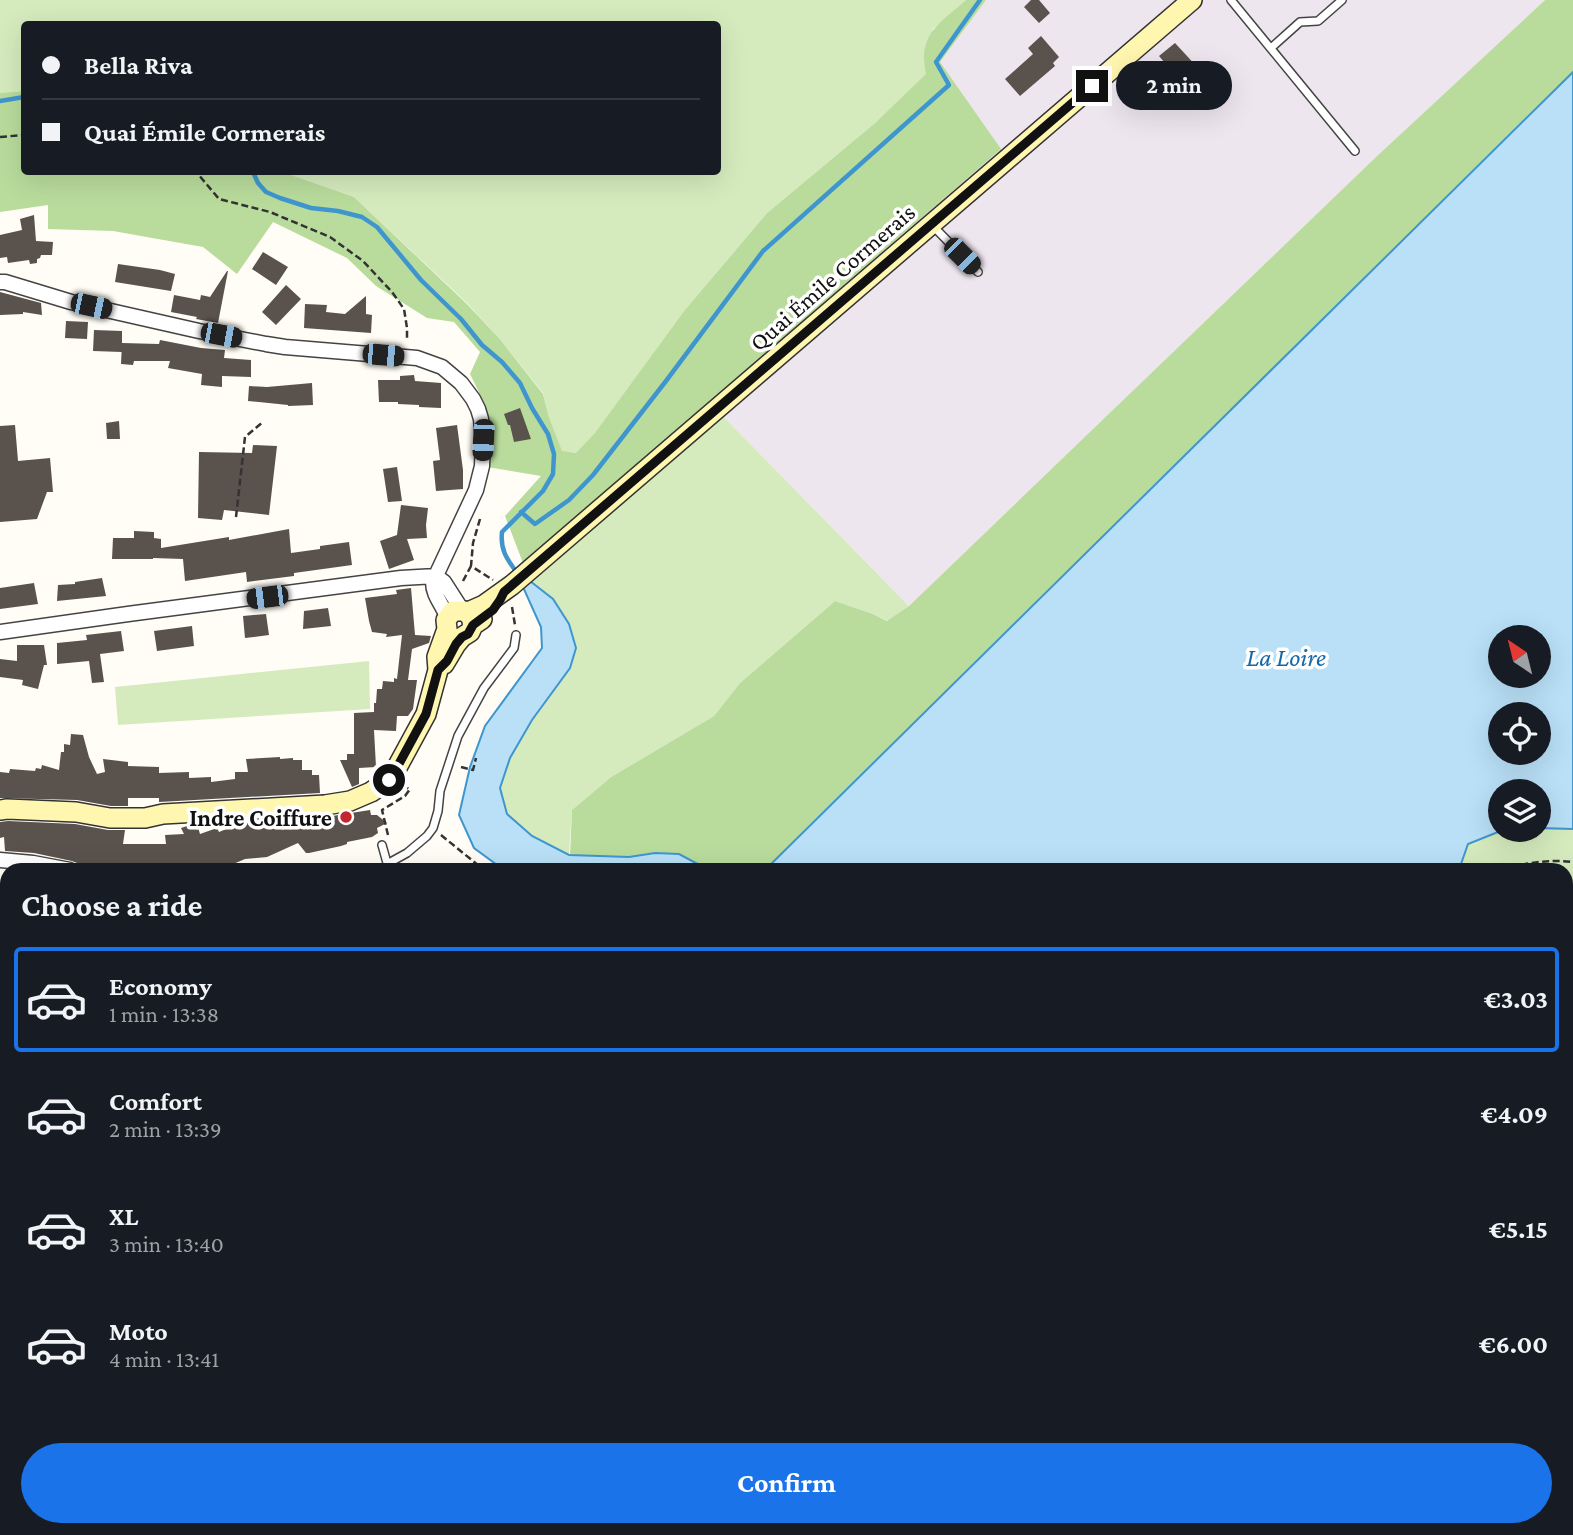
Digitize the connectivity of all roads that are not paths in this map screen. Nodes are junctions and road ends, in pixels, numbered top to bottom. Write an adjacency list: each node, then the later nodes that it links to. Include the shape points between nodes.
1 (1192, 0): 6 (street, Quai Émile Cormerais)
2 (1231, 0): 4 (lane)
3 (1342, 0): 4 (lane, via 1318,21 1300,22)
4 (1270, 48): 5 (lane)
5 (1355, 151)
6 (931, 224): 7 (lane); 10 (street, Quai Émile Cormerais, via 531,569 502,585 493,610)
7 (978, 272)
8 (0, 282): 9 (street, via 199,331 285,347 407,357 442,367 468,391 478,409 483,429 482,466)
9 (436, 576): 10 (street, via 452,593); 11 (street)
10 (460, 622): 13 (street, via 437,657 426,714 394,773 371,792 350,801 145,818)
11 (0, 632)
12 (516, 635): 18 (lane, via 514,648 484,688 458,736 433,828)
13 (0, 810)
14 (385, 844): 17 (lane)
15 (0, 860): 16 (street)
16 (33, 863)
17 (387, 863)
18 (393, 863)

